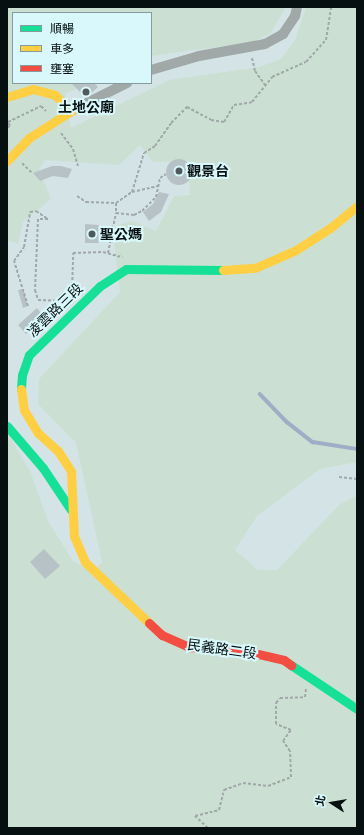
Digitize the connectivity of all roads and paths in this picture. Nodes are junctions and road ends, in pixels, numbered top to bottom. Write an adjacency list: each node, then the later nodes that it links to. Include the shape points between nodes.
1 (297, 7): 4 (street, via 295,16 283,34 265,44 199,56 160,65)
2 (331, 7): 6 (path, via 326,40 306,62 278,72)
3 (251, 56): 6 (path, via 255,71)
4 (152, 69)
5 (124, 84): 8 (street)
6 (265, 85): 17 (path, via 252,102 234,105 224,122 211,120 187,107 171,123 155,146 144,153)
7 (7, 97): 8 (street, via 32,89 55,95)
8 (71, 111): 9 (street)
9 (57, 125): 10 (path, via 41,106 8,122 10,126); 12 (street, via 29,138); 13 (path, via 73,149)
10 (7, 128)
11 (18, 159): 14 (path)
12 (7, 161)
13 (78, 166)
14 (32, 173)
15 (166, 174): 16 (path, via 160,178)
16 (159, 186): 17 (path); 21 (path, via 156,197 142,211 134,215)
17 (132, 192): 19 (path)
18 (77, 196): 19 (path, via 86,202)
19 (116, 203): 21 (path)
20 (357, 206): 28 (street, 凌雲路三段, via 330,228 296,250 255,268 214,271 126,269 100,286 29,355 22,375 24,410 38,433 58,451 71,471)
21 (116, 213): 23 (path)
22 (103, 252): 24 (path, via 73,253 72,290 60,301 38,300 35,290 38,219 48,219 36,211 30,212 24,247 14,261)
23 (108, 253)
24 (28, 306)
25 (7, 426): 28 (street, via 43,468)
26 (339, 477): 27 (path)
27 (357, 479)
28 (71, 510): 30 (street, 民義路二段, via 74,536 85,562 162,635 189,647 241,650 284,660)
29 (307, 682): 31 (path, via 305,698 280,698 276,703 276,724 291,730 283,741 290,751 290,777 268,786 242,783 224,790 219,810 195,816)
30 (357, 709)
31 (208, 828)

